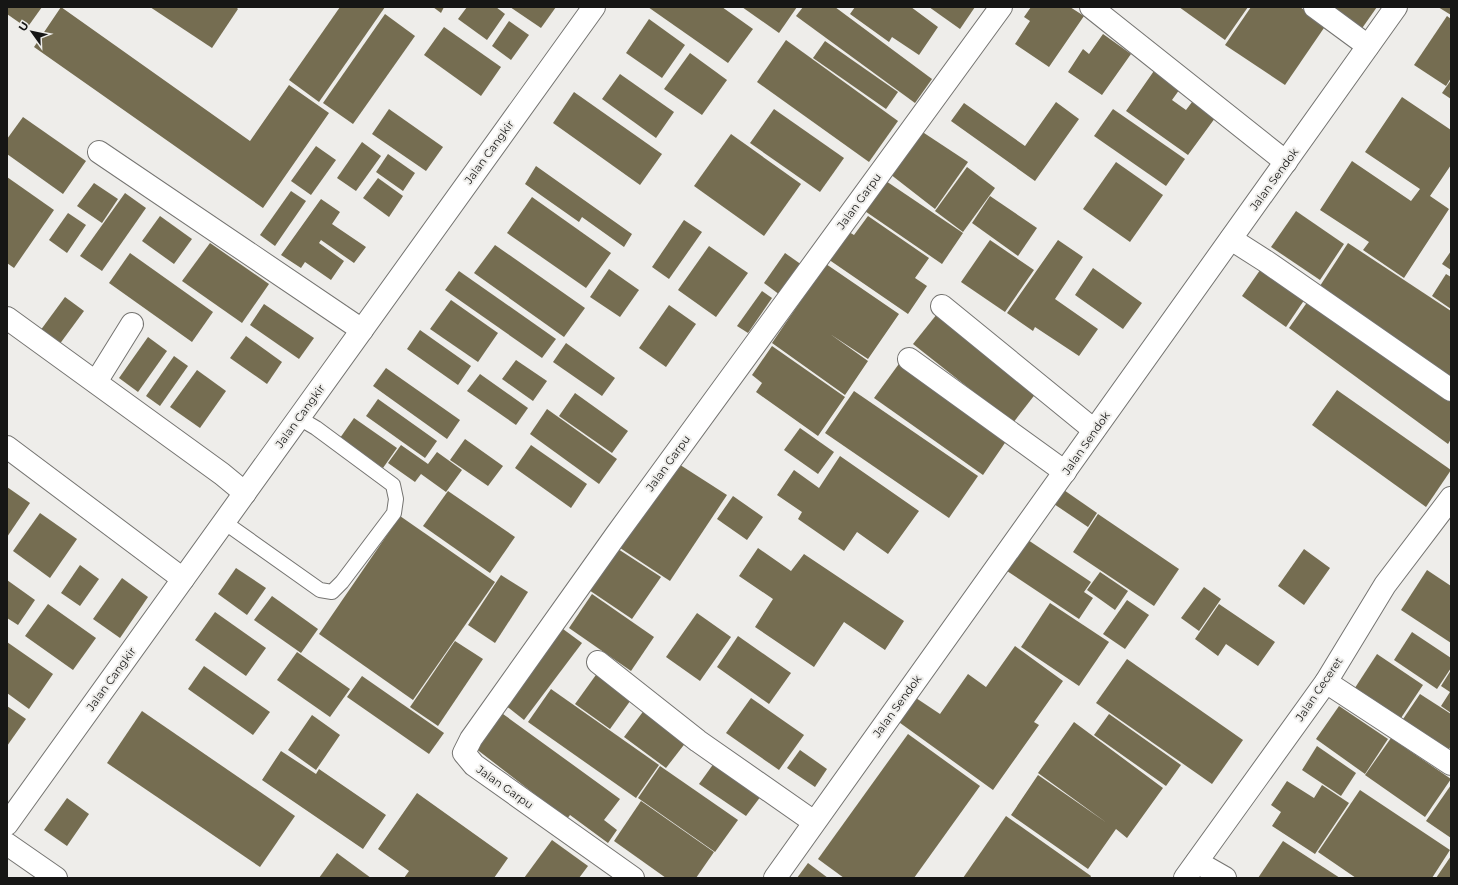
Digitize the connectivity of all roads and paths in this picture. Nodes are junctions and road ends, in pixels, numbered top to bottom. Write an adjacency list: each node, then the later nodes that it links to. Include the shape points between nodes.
1 (594, 7): 13 (street, Jalan Cangkir)
2 (1001, 7): 33 (street, Jalan Garpu, via 616,534 470,739 464,753 474,765)
3 (1091, 7): 8 (street)
4 (1315, 7): 6 (street)
5 (1396, 7): 6 (street, Jalan Sendok)
6 (1368, 46): 8 (street, Jalan Sendok)
7 (100, 152): 13 (street)
8 (1286, 162): 9 (street, Jalan Sendok)
9 (1231, 239): 16 (street); 18 (street, Jalan Sendok)
10 (942, 306): 18 (street)
11 (7, 318): 15 (street)
12 (132, 324): 15 (street)
13 (362, 330): 17 (street, Jalan Cangkir)
14 (909, 359): 20 (street)
15 (96, 382): 21 (street)
16 (1451, 390)
17 (299, 418): 21 (street, Jalan Cangkir); 23 (lane, via 393,485 396,499 394,513 332,592 320,590)
18 (1094, 430): 20 (street, Jalan Sendok)
19 (7, 447): 24 (street)
20 (1065, 472): 28 (street, Jalan Sendok)
21 (245, 493): 23 (street, Jalan Cangkir)
22 (1451, 498): 26 (street, Jalan Ceceret, via 1385,585)
23 (224, 522): 24 (street, Jalan Cangkir)
24 (183, 579): 29 (street, Jalan Cangkir)
25 (598, 662): 28 (street, via 698,742)
26 (1326, 682): 27 (street); 31 (street, Jalan Ceceret)
27 (1451, 764)
28 (814, 822): 34 (street, Jalan Sendok)
29 (7, 824)
30 (7, 844): 32 (street)
31 (1191, 870): 35 (street)
32 (56, 878)
33 (633, 878)
34 (775, 878)
35 (1225, 878)

